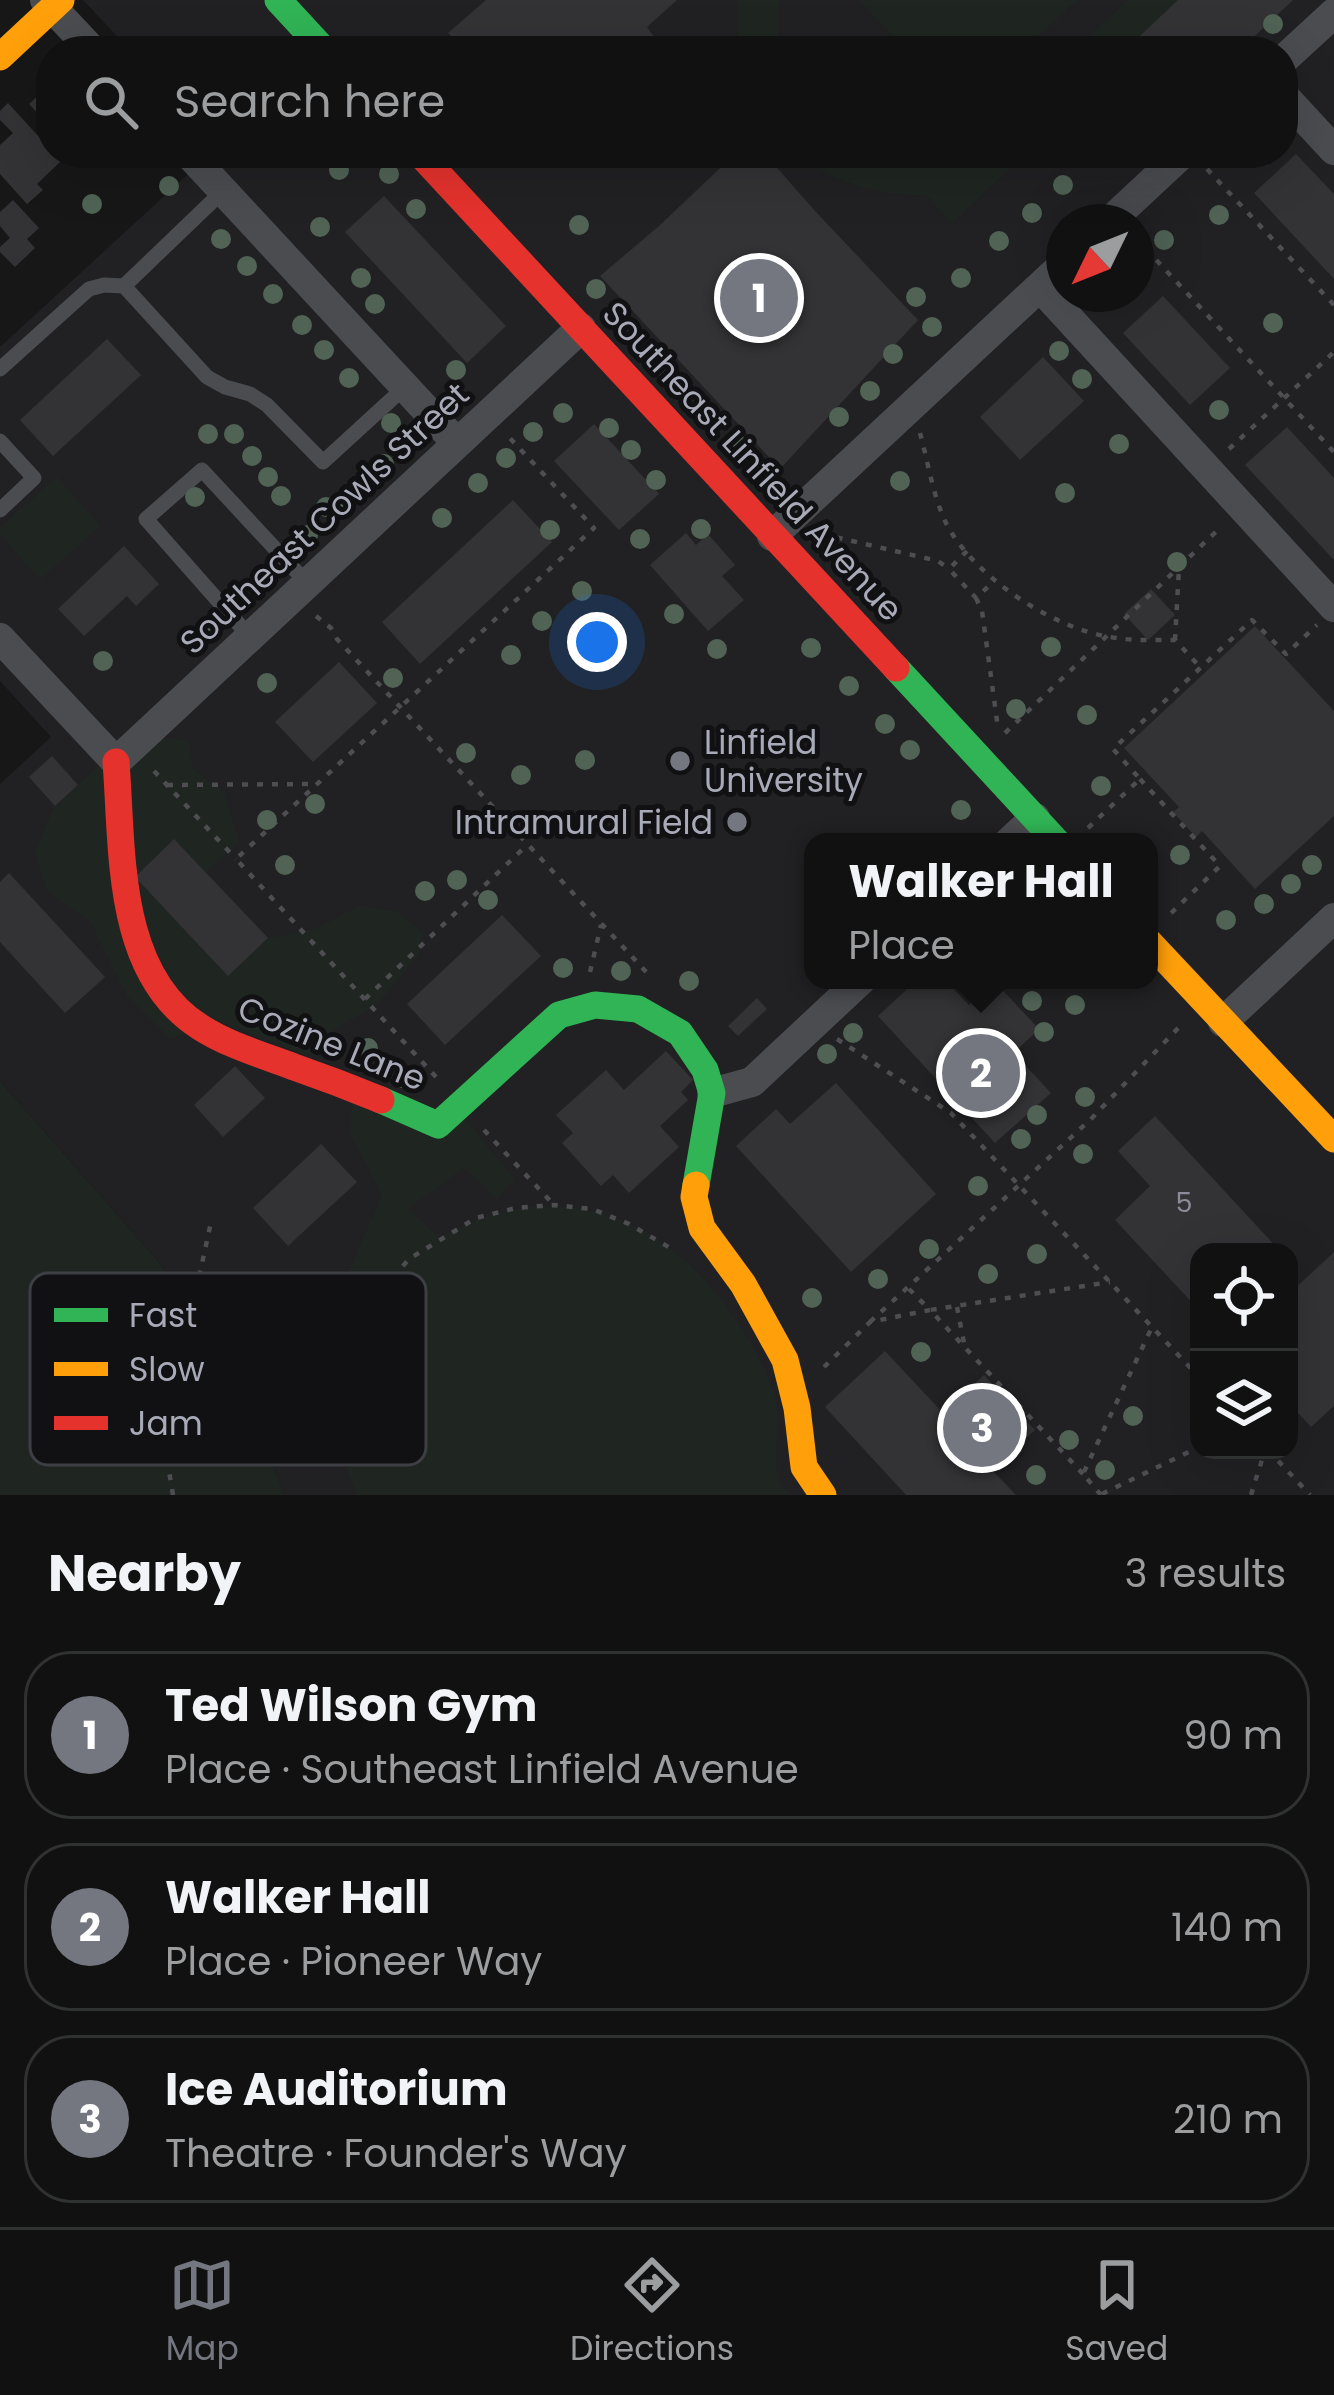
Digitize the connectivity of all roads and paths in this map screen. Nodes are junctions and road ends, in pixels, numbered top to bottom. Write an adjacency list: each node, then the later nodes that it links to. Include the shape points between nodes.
1 (278, 0): 5 (street)
2 (53, 3): 4 (street); 7 (street)
3 (1334, 13): 6 (street)
4 (80, 36)
5 (311, 36)
6 (1298, 46)
7 (0, 57)
8 (1298, 111): 9 (street)
9 (1334, 150)
10 (202, 168): 14 (street)
11 (433, 168): 21 (street, Southeast Linfield Avenue)
12 (1180, 168): 15 (street)
13 (1203, 168): 20 (path)
14 (223, 191): 18 (lane); 24 (street)
15 (1133, 204)
16 (1154, 257): 25 (path)
17 (1046, 281): 19 (street)
18 (124, 286): 23 (lane, via 89,290); 24 (lane, via 207,377 267,405 323,462)
19 (1040, 287): 27 (street); 31 (street)
20 (1334, 305)
21 (581, 328): 26 (street, Southeast Cowls Street); 35 (street, Southeast Linfield Avenue)
22 (1334, 352): 25 (path)
23 (0, 369)
24 (405, 387): 29 (street)
25 (1284, 398): 30 (path); 31 (path)
26 (488, 414): 29 (street, Southeast Cowls Street); 48 (path, via 594,529)
27 (903, 414): 34 (street); 36 (path, via 919,430 946,523)
28 (0, 441): 33 (lane, via 34,478)
29 (458, 443): 40 (street, Southeast Cowls Street)
30 (1334, 452)
31 (1207, 469): 32 (street)
32 (1242, 507): 37 (path); 42 (street)
33 (0, 510)
34 (796, 514): 35 (street); 38 (path, via 814,532)
35 (772, 536): 53 (street, Southeast Linfield Avenue)
36 (967, 551): 38 (path); 39 (path)
37 (1179, 567): 44 (path); 46 (path)
38 (949, 569): 41 (path)
39 (995, 580): 41 (path); 44 (path, via 1035,611)
40 (300, 590): 43 (street, Southeast Cowls Street); 43 (lane, via 202,470 146,519); 48 (path)
41 (976, 598): 44 (path, via 1000,738)
42 (1326, 616): 47 (path, via 1286,654 1252,620)
43 (250, 637): 49 (street, Southeast Cowls Street)
44 (1106, 637): 46 (path)
45 (0, 638): 49 (street)
46 (1175, 640): 47 (path)
47 (1201, 668): 50 (path, via 1113,749)
48 (400, 707): 51 (path); 57 (path)
49 (124, 755): 52 (path); 70 (street, Cozine Lane, via 129,897 154,982 171,1004 213,1034 438,1125)
50 (1140, 778): 56 (path); 61 (path, via 1220,866)
51 (316, 784): 52 (path); 58 (path)
52 (167, 785): 58 (path)
53 (1035, 818): 54 (street); 55 (street, Southeast Linfield Avenue)
54 (1019, 833)
55 (1063, 833)
56 (1075, 833)
57 (527, 844): 60 (path); 65 (path)
58 (236, 859): 65 (path)
59 (1334, 918): 67 (street)
60 (601, 924): 63 (path); 66 (path, via 586,989)
61 (1158, 929)
62 (1158, 934): 67 (street)
63 (650, 976)
64 (851, 989): 68 (street)
65 (365, 999): 70 (path)
66 (595, 1005): 69 (street, via 638,1009 680,1033); 70 (street, Cozine Lane, via 559,1015)
67 (1214, 1011): 71 (street); 72 (path)
68 (814, 1024): 69 (street, via 752,1082); 72 (path, via 952,1114)
69 (712, 1093): 86 (street, via 694,1197 702,1228 743,1284)
70 (460, 1104): 73 (path)
71 (1334, 1139)
72 (1018, 1185): 78 (path); 79 (path)
73 (554, 1204): 75 (path, via 629,1224); 77 (path, via 476,1218)
74 (211, 1222): 76 (path)
75 (682, 1258)
76 (200, 1273)
77 (398, 1273)
78 (1110, 1282): 80 (path); 83 (path)
79 (908, 1288): 81 (path); 82 (path)
80 (957, 1306): 81 (path); 84 (path)
81 (930, 1310): 82 (path); 84 (path)
82 (870, 1322): 86 (path, via 811,1379)
83 (1152, 1328): 85 (path); 91 (path)
84 (965, 1348): 91 (path)
85 (1190, 1368)
86 (792, 1385): 93 (street, via 804,1467)
87 (1190, 1451): 94 (path)
88 (1264, 1459): 95 (path)
89 (1276, 1459): 96 (path)
90 (168, 1465): 92 (path)
91 (1083, 1474): 94 (path)
92 (173, 1495)
93 (823, 1495)
94 (1101, 1495)
95 (1252, 1495)
96 (1310, 1495)

